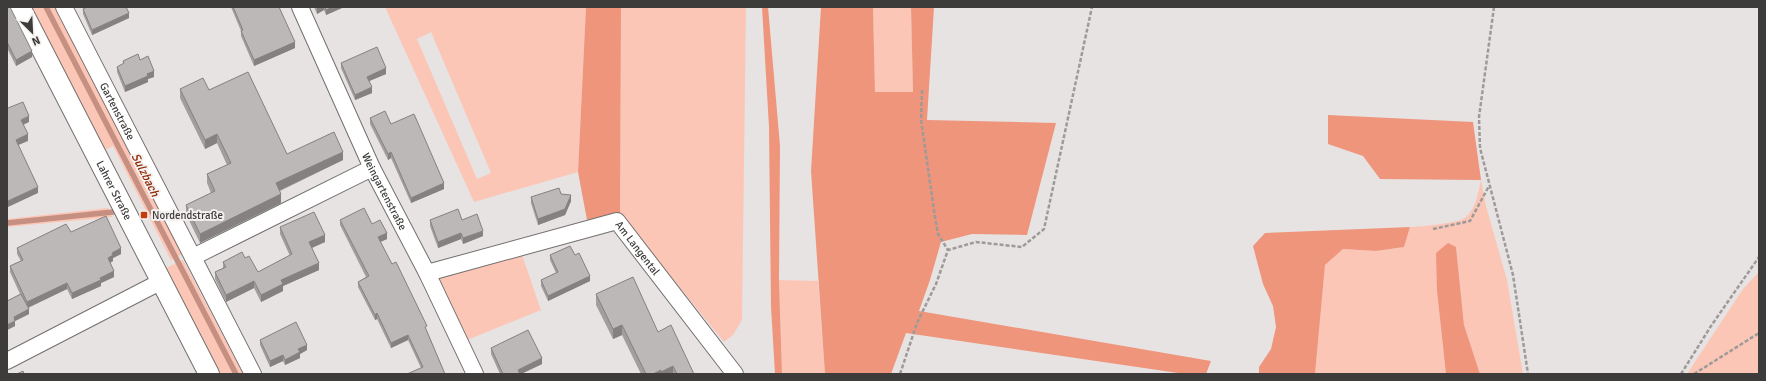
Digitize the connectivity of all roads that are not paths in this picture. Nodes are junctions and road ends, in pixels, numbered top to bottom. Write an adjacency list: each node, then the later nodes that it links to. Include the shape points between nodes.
1 (20, 7): 7 (street, Lahrer Straße)
2 (64, 7): 5 (street, Gartenstraße)
3 (300, 7): 4 (street, Weingartenstraße)
4 (372, 168): 5 (street); 6 (street, Weingartenstraße)
5 (193, 258): 10 (street, Gartenstraße)
6 (427, 274): 11 (street, Weingartenstraße); 12 (street, Am Langental, via 618,221)
7 (162, 281): 8 (street); 9 (street, Lahrer Straße)
8 (7, 361)
9 (209, 374)
10 (253, 374)
11 (475, 374)
12 (735, 374)

